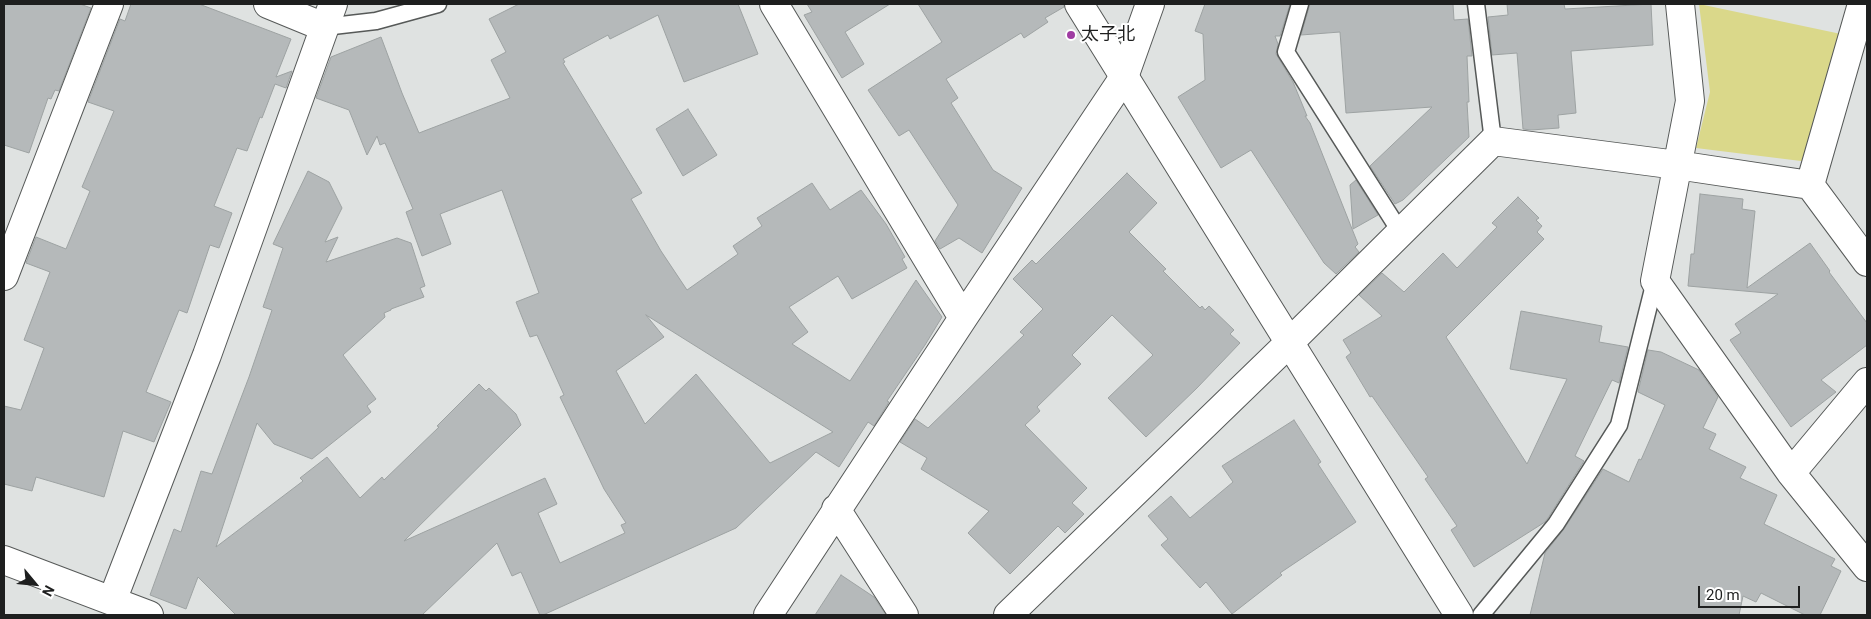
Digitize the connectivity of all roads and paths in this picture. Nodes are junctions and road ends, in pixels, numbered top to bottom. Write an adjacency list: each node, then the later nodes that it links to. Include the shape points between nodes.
1 (108, 4): 18 (street)
2 (268, 4): 11 (street)
3 (438, 4): 11 (lane, via 376,21)
4 (774, 4): 20 (street)
5 (1079, 4): 12 (street)
6 (1150, 4): 12 (street)
7 (1300, 4): 16 (lane, via 1286,52)
8 (1476, 4): 13 (lane)
9 (1680, 4): 14 (street, via 1690,101)
10 (1862, 4): 15 (street)
11 (329, 15): 27 (street, via 207,355)
12 (1124, 77): 20 (street); 21 (street)
13 (1493, 141): 14 (street); 16 (street)
14 (1677, 165): 15 (street); 19 (street)
15 (1810, 185): 17 (street)
16 (1401, 233): 21 (street)
17 (1867, 262)
18 (4, 276)
19 (1655, 281): 23 (street); 33 (lane, via 1619,425 1556,524)
20 (963, 318): 24 (street)
21 (1289, 342): 31 (street); 32 (street)
22 (1867, 382): 23 (street)
23 (1791, 473): 26 (street)
24 (836, 509): 29 (street); 30 (street)
25 (4, 560): 27 (street)
26 (1867, 567)
27 (112, 601): 28 (street)
28 (149, 615)
29 (768, 615)
30 (904, 615)
31 (1008, 615)
32 (1459, 615)
33 (1481, 615)

